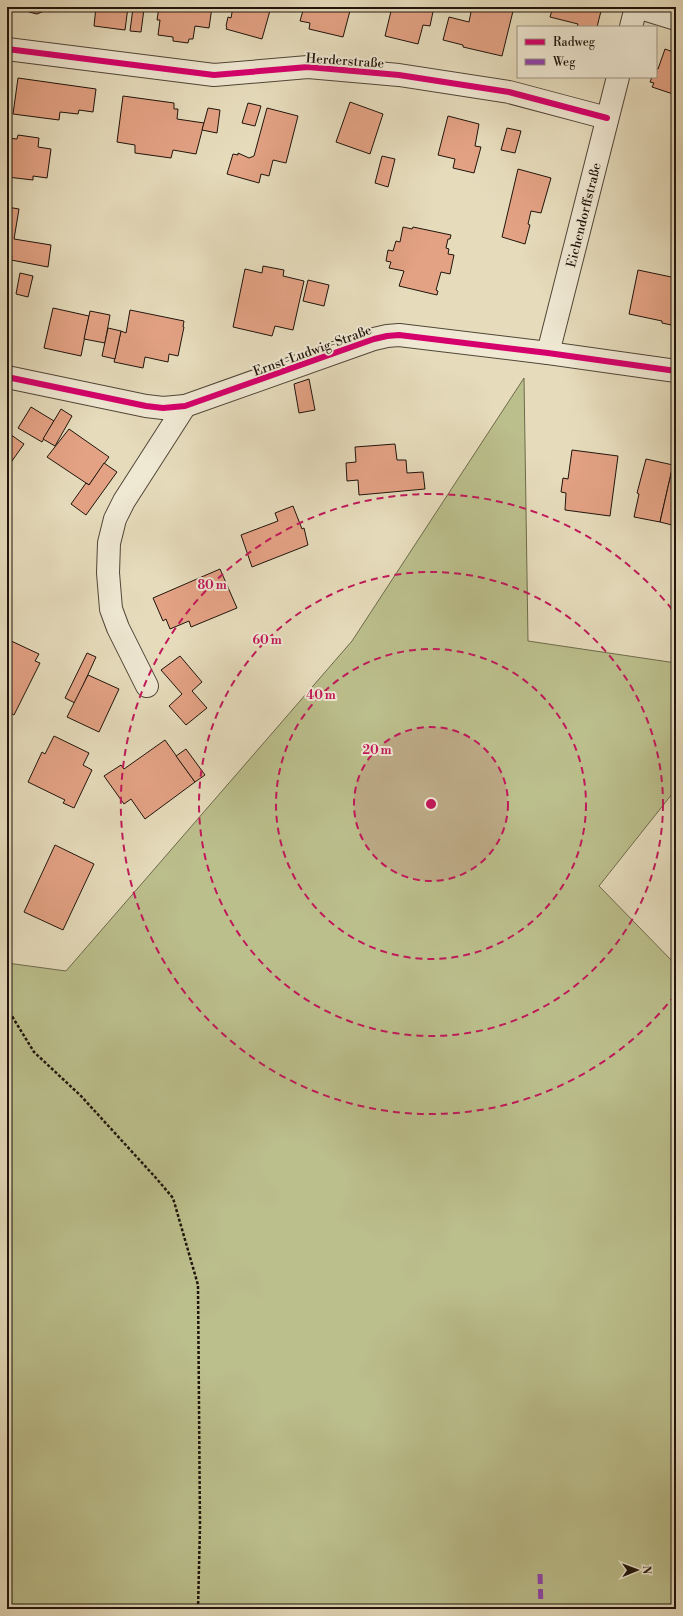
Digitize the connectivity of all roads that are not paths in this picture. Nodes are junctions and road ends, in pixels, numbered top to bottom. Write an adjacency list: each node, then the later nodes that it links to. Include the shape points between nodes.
1 (637, 7): 2 (street); 3 (street)
2 (676, 19)
3 (631, 26)
4 (7, 49): 6 (street, Herderstraße, via 214,75 308,67 399,75 509,92)
5 (618, 78): 6 (street, Eichendorffstraße)
6 (607, 118): 7 (street, Eichendorffstraße)
7 (548, 353): 8 (street, Ernst-Ludwig-Straße); 10 (street, Ernst-Ludwig-Straße, via 399,335 387,336)
8 (676, 371)
9 (7, 377): 10 (street, Ernst-Ludwig-Straße, via 146,406)
10 (185, 406): 11 (street, via 124,501 115,519 109,543 111,609)
11 (148, 686)

